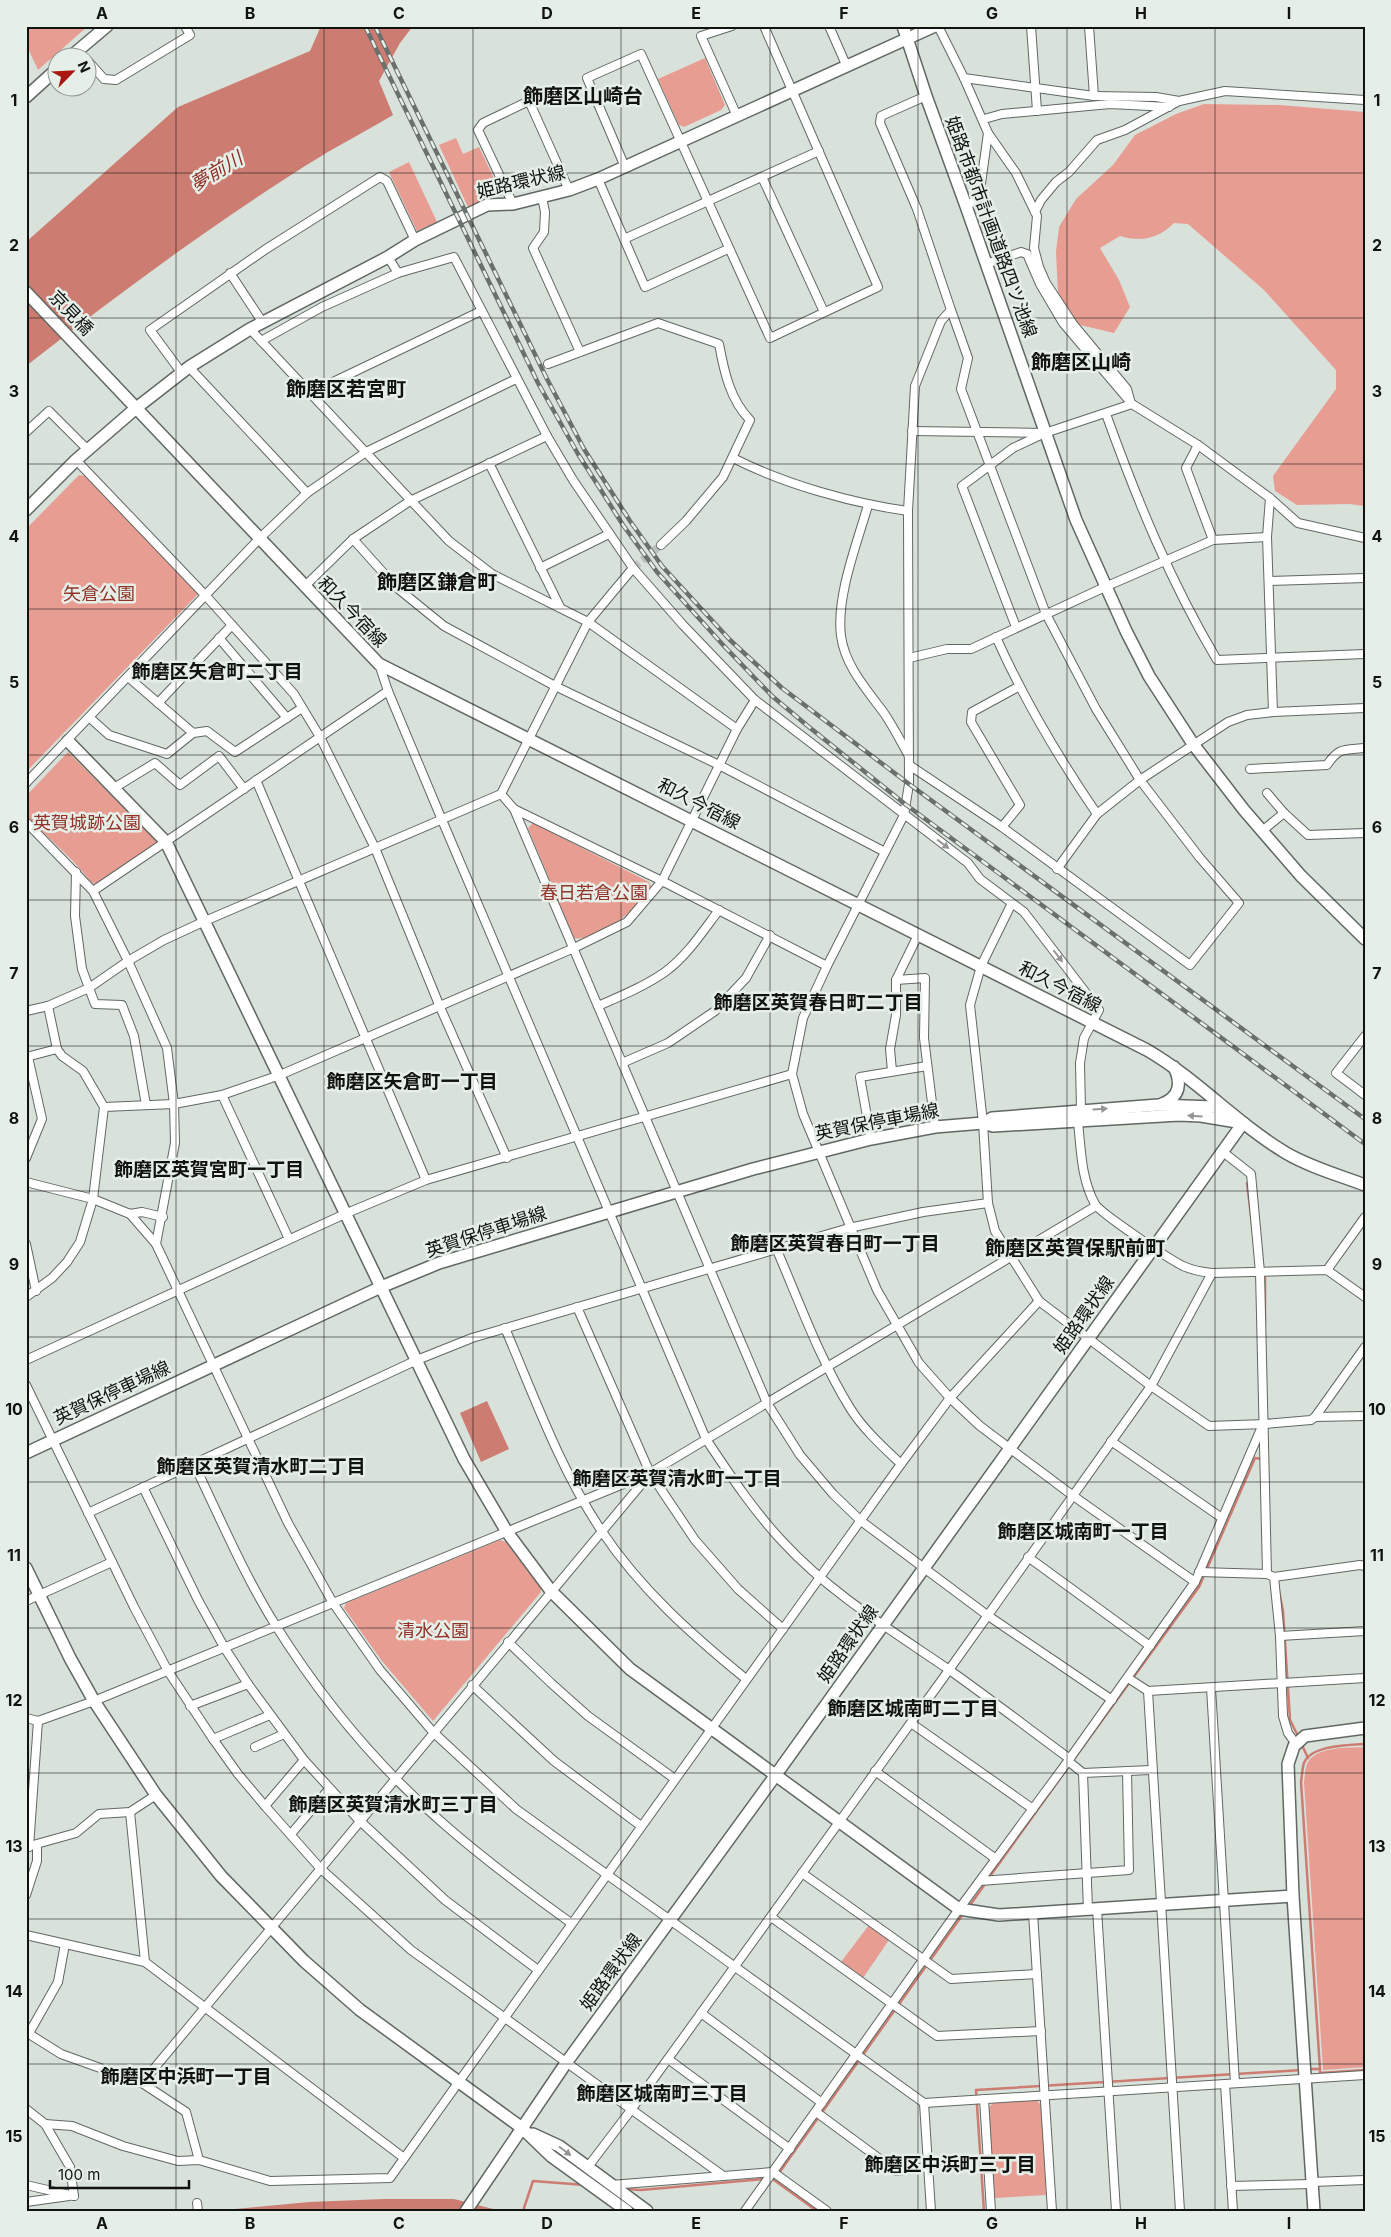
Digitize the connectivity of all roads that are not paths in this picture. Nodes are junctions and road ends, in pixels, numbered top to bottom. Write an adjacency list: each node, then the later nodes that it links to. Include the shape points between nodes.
1 (107, 26): 11 (main road)
2 (185, 26): 13 (street, via 190,35 116,80 104,79)
3 (732, 26): 26 (street, via 701,36)
4 (764, 26): 17 (street)
5 (829, 26): 12 (street)
6 (903, 26): 10 (main road, 姫路市都市計画道路四ツ池線)
7 (936, 26): 10 (main road, 姫路環状線); 15 (street)
8 (1031, 26): 16 (street)
9 (1089, 26): 19 (street)
10 (907, 38): 12 (main road, 姫路環状線); 18 (main road, 姫路市都市計画道路四ツ池線)
11 (84, 48)
12 (846, 67): 17 (main road, 姫路環状線)
13 (98, 72)
14 (48, 77): 20 (main road)
15 (964, 78): 16 (street); 27 (street)
16 (1035, 86): 19 (street); 25 (street)
17 (792, 90): 26 (main road, 姫路環状線); 30 (street)
18 (926, 96): 38 (main road, 姫路市都市計画道路四ツ池線); 48 (street, via 881,116 880,124 917,209)
19 (1094, 96): 21 (street)
20 (26, 98)
21 (1111, 100): 23 (street, via 1156,97); 24 (street); 25 (street)
22 (1365, 100): 23 (street, via 1225,91)
23 (1179, 101): 24 (street)
24 (1169, 107): 39 (street, via 1125,130 1096,140 1070,172 1051,188)
25 (1037, 111): 27 (street)
26 (737, 116): 29 (main road, 姫路環状線)
27 (984, 119): 28 (street)
28 (988, 133): 38 (street, via 979,198); 39 (street, via 1016,173)
29 (681, 142): 31 (main road, 姫路環状線); 31 (street, via 640,54 587,78); 36 (street)
30 (819, 151): 32 (street); 50 (street, via 878,287)
31 (625, 166): 33 (main road, 姫路環状線)
32 (762, 177): 36 (street); 50 (street)
33 (598, 179): 34 (main road, 姫路環状線); 40 (street)
34 (569, 190): 35 (main road, 姫路環状線); 37 (street, via 529,101 483,123 478,130)
35 (542, 197): 37 (main road, 姫路環状線); 54 (street, via 544,232 533,248)
36 (707, 201): 40 (street); 42 (street)
37 (513, 204): 41 (main road, 姫路環状線, via 487,205)
38 (966, 206): 44 (main road, 姫路市都市計画道路四ツ池線)
39 (1035, 212): 60 (street, via 1034,248 1046,282 1073,324 1126,389)
40 (624, 239): 42 (street, via 645,287)
41 (415, 240): 43 (main road, 姫路環状線); 45 (street, via 387,181 380,177)
42 (728, 249): 50 (street, via 770,338)
43 (388, 257): 46 (street); 51 (main road, 姫路環状線)
44 (986, 264): 60 (street, via 1021,252 1028,254 1040,284 1063,323); 66 (main road, 姫路市都市計画道路四ツ池線)
45 (230, 274): 51 (street); 57 (street, via 150,330)
46 (398, 274): 49 (street, via 454,257); 53 (street, via 322,307)
47 (26, 292): 55 (main road, 京見橋)
48 (951, 310): 63 (street, via 941,321 915,386); 65 (street, via 968,358 961,389)
49 (481, 311): 58 (street); 59 (street)
50 (824, 312)
51 (263, 323): 52 (main road, 姫路環状線)
52 (250, 329): 53 (street); 57 (main road, 姫路環状線)
53 (260, 341): 59 (street)
54 (580, 352): 56 (street); 71 (street, via 658,323 718,344 733,396 739,409 750,420)
55 (90, 359): 61 (main road, 和久今宿線)
56 (548, 364)
57 (185, 370): 61 (main road, 姫路環状線); 75 (street)
58 (516, 379): 67 (street); 70 (street)
59 (310, 393): 70 (street)
60 (1132, 404): 62 (street); 68 (street)
61 (135, 409): 69 (main road, 姫路環状線); 84 (main road, 和久今宿線)
62 (1106, 414): 66 (street); 88 (street, via 1136,499)
63 (912, 430): 65 (street); 80 (street)
64 (26, 432): 69 (street, via 49,411)
65 (978, 433): 66 (street); 74 (street)
66 (1045, 433): 74 (street, via 1013,448); 94 (main road, 姫路市都市計画道路四ツ池線, via 1076,520)
67 (547, 436): 73 (street); 81 (street)
68 (1198, 445): 76 (street); 86 (street, via 1186,468)
69 (88, 450): 72 (main road, 姫路環状線)
70 (366, 452): 75 (street); 77 (street)
71 (733, 458): 78 (street, via 758,471); 87 (street, via 723,477)
72 (76, 460): 79 (main road, 姫路環状線); 95 (street)
73 (489, 463): 77 (street); 89 (street)
74 (989, 466): 97 (street); 100 (street, via 962,486)
75 (308, 493): 84 (street)
76 (1270, 498): 82 (street); 83 (street, via 1298,523)
77 (410, 501): 85 (street); 96 (street, via 449,542 492,574)
78 (868, 505): 80 (street); 125 (street, via 843,598 841,637 850,664 884,713)
79 (26, 510)
80 (908, 511): 104 (street)
81 (609, 534): 89 (street); 90 (street)
82 (1267, 537): 86 (street); 92 (street)
83 (1365, 538)
84 (259, 539): 93 (main road, 和久今宿線); 95 (street)
85 (353, 539): 93 (street); 108 (street, via 396,587 444,626)
86 (1214, 540): 88 (street)
87 (661, 545)
88 (1163, 561): 94 (street); 105 (street, via 1217,660)
89 (540, 568): 96 (street)
90 (633, 568): 98 (street); 111 (street)
91 (1365, 578): 92 (street)
92 (1269, 581): 105 (street)
93 (304, 587): 106 (main road, 和久今宿線)
94 (1105, 587): 97 (street); 123 (main road, 姫路市都市計画道路四ツ池線, via 1149,676)
95 (206, 596): 99 (street); 107 (street)
96 (560, 607): 98 (street)
97 (1046, 614): 100 (street); 129 (street, via 1096,709)
98 (588, 622): 108 (street); 118 (street)
99 (232, 625): 102 (street); 113 (street, via 294,694)
100 (1016, 628): 101 (street)
101 (996, 637): 104 (street, via 971,649 947,649); 109 (street)
102 (219, 638): 112 (street); 117 (street)
103 (1365, 654): 105 (street)
104 (909, 658): 125 (street)
105 (1271, 658): 115 (street)
106 (379, 664): 110 (street); 121 (main road, 和久今宿線)
107 (128, 678): 112 (street); 116 (street)
108 (555, 686): 121 (street); 126 (street)
109 (1018, 687): 138 (street); 142 (street, via 972,712 972,722 1020,805)
110 (388, 690): 120 (street); 139 (street)
111 (755, 700): 118 (street); 137 (street)
112 (158, 703): 119 (street)
113 (302, 708): 117 (street); 120 (street)
114 (1365, 708): 115 (street)
115 (1273, 712): 123 (street, via 1247,715 1228,722)
116 (90, 718): 119 (street, via 109,735 167,754); 122 (street)
117 (287, 718): 119 (street, via 235,752 207,731)
118 (737, 728): 126 (street)
119 (193, 733)
120 (320, 737): 128 (street); 146 (street)
121 (530, 739): 134 (street); 140 (main road, 和久今宿線)
122 (68, 741): 130 (street); 131 (main road)
123 (1193, 744): 129 (street); 143 (main road, 姫路市都市計画道路四ツ池線)
124 (1365, 748): 127 (street, via 1340,750 1327,765)
125 (909, 761): 137 (street); 142 (street)
126 (719, 765): 140 (street); 147 (street)
127 (1250, 769)
128 (256, 780): 132 (street); 150 (street)
129 (1140, 780): 138 (street); 148 (street, via 1239,903 1190,965)
130 (26, 782)
131 (114, 788): 132 (street, via 155,763 180,785 219,756); 145 (main road)
132 (244, 789): 145 (street)
133 (1268, 793): 136 (street)
134 (501, 794): 135 (street); 139 (street)
135 (514, 809): 151 (street); 160 (street)
136 (1284, 813): 143 (street); 144 (street, via 1308,835)
137 (904, 814): 147 (street); 154 (street, one-way to 154, via 968,863 980,879)
138 (1096, 814): 148 (street)
139 (442, 820): 146 (street); 164 (street)
140 (692, 821): 151 (street); 153 (main road, 和久今宿線)
141 (26, 822): 149 (street)
142 (1002, 827): 148 (street)
143 (1262, 831): 159 (main road, 姫路市都市計画道路四ツ池線, via 1301,876)
144 (1365, 834)
145 (166, 842): 152 (street); 156 (main road)
146 (375, 848): 150 (street); 168 (street)
147 (885, 852): 153 (street)
148 (1057, 869)
149 (76, 872): 152 (street); 166 (street, via 75,916 82,969)
150 (299, 880): 156 (street); 173 (street)
151 (662, 881): 155 (street); 160 (street, via 627,922)
152 (93, 892): 161 (street)
153 (859, 904): 158 (main road, 和久今宿線); 162 (street)
154 (1011, 905): 163 (street); 171 (street, one-way to 171, via 1024,912 1099,1010)
155 (719, 910): 157 (street); 169 (street, via 695,942 666,971)
156 (205, 921): 161 (street); 181 (main road)
157 (770, 935): 162 (street); 176 (street, via 746,978 715,1011 668,1043)
158 (918, 935): 163 (main road, 和久今宿線); 165 (street)
159 (1365, 939)
160 (574, 948): 164 (street); 169 (street)
161 (128, 961): 166 (street); 184 (street, via 167,1048)
162 (827, 966): 180 (street, via 803,1018)
163 (981, 966): 171 (main road, 和久今宿線); 191 (street, via 970,1005)
164 (510, 976): 168 (street); 195 (street)
165 (896, 980): 177 (street, via 925,978 924,1038); 179 (street, via 896,1015 890,1049)
166 (89, 988): 167 (street); 185 (street, via 95,1004 122,1005 134,1036)
167 (48, 1006): 170 (street); 174 (street)
168 (440, 1006): 173 (street); 200 (street)
169 (598, 1006): 176 (street)
170 (26, 1011)
171 (1092, 1023): 178 (main road, 和久今宿線); 188 (street, via 1084,1038 1080,1063)
172 (1365, 1036): 183 (street, via 1336,1073)
173 (367, 1038): 181 (street); 201 (street)
174 (57, 1049): 175 (street); 187 (street, via 83,1071)
175 (27, 1057): 199 (street, via 42,1119)
176 (622, 1063): 190 (street)
177 (928, 1066): 179 (street); 194 (street)
178 (1174, 1066): 186 (main road, via 1179,1082 1176,1095); 189 (main road, 和久今宿線)
179 (892, 1071): 196 (street, via 860,1076)
180 (792, 1074): 190 (street); 197 (street)
181 (280, 1075): 182 (street); 209 (main road)
182 (222, 1095): 184 (street); 214 (street)
183 (1365, 1095)
184 (174, 1104): 185 (street); 211 (street, via 175,1143)
185 (146, 1105): 187 (street)
186 (1158, 1105): 188 (main road, 英賀保停車場線, one-way to 186); 189 (main road, 英賀保停車場線, via 1214,1107)
187 (104, 1107): 205 (street)
188 (1081, 1110): 191 (main road, 英賀保停車場線, via 992,1118)
189 (1232, 1113): 193 (main road, 和久今宿線)
190 (645, 1117): 195 (street); 204 (street)
191 (983, 1122): 192 (main road, 英賀保停車場線, via 993,1126); 194 (main road, 英賀保停車場線); 206 (street)
192 (1078, 1122): 193 (main road, 英賀保停車場線, one-way to 192, via 1179,1115); 207 (street, via 1084,1175)
193 (1243, 1123): 198 (main road, 姫路環状線); 203 (main road, 和久今宿線, via 1287,1154)
194 (935, 1127): 196 (main road, 英賀保停車場線)
195 (579, 1137): 200 (street); 208 (street)
196 (871, 1140): 197 (main road, 英賀保停車場線)
197 (818, 1152): 204 (main road, 英賀保停車場線); 213 (street)
198 (1223, 1152): 218 (main road, 姫路環状線); 222 (street, via 1251,1174)
199 (26, 1158)
200 (507, 1158): 201 (street)
201 (426, 1180): 209 (street)
202 (26, 1182): 205 (street)
203 (1365, 1184)
204 (677, 1193): 208 (main road, 英賀保停車場線); 220 (street)
205 (93, 1200): 210 (street); 227 (street, via 80,1242 52,1278)
206 (988, 1203): 213 (street, via 922,1212); 219 (street, via 995,1231)
207 (1096, 1206): 218 (street); 219 (street)
208 (610, 1212): 224 (main road, 英賀保停車場線, via 439,1263); 225 (street)
209 (347, 1213): 214 (street); 224 (main road)
210 (130, 1214): 211 (street, via 142,1212); 216 (street)
211 (163, 1217): 216 (street)
212 (1365, 1218): 221 (street)
213 (849, 1228): 217 (street); 232 (street)
214 (289, 1240): 226 (street)
215 (26, 1244): 227 (street)
216 (156, 1244): 226 (street)
217 (776, 1248): 220 (street); 239 (street)
218 (1154, 1248): 223 (street, via 1183,1266); 234 (main road, 姫路環状線)
219 (1011, 1258): 230 (street); 232 (street)
220 (709, 1268): 225 (street); 243 (street)
221 (1327, 1270): 222 (street); 229 (street)
222 (1260, 1272): 223 (street); 246 (street)
223 (1212, 1273): 241 (street)
224 (381, 1287): 237 (main road); 238 (main road, 英賀保停車場線)
225 (643, 1287): 231 (street); 248 (street)
226 (177, 1291): 236 (street); 238 (street)
227 (36, 1292): 228 (street)
228 (26, 1297)
229 (1365, 1297)
230 (1039, 1301): 234 (street); 242 (street)
231 (577, 1307): 233 (street); 255 (street)
232 (897, 1325): 239 (street); 242 (street, via 920,1363)
233 (506, 1328): 237 (street); 258 (street, via 550,1432)
234 (1089, 1339): 241 (street); 251 (main road, 姫路環状線)
235 (1365, 1347): 245 (street)
236 (26, 1360)
237 (418, 1360): 247 (street); 263 (main road, via 464,1459)
238 (212, 1365): 247 (street); 249 (main road, 英賀保停車場線)
239 (827, 1367): 243 (street); 254 (street, via 850,1409 874,1439)
240 (26, 1384): 249 (street)
241 (1151, 1386): 246 (street, via 1209,1426); 250 (street)
242 (950, 1398): 251 (street); 254 (street)
243 (767, 1403): 248 (street); 261 (street, via 800,1455)
244 (1365, 1416): 245 (street)
245 (1315, 1417): 246 (street)
246 (1262, 1424): 260 (street); 271 (street)
247 (248, 1439): 253 (street); 276 (street, via 288,1523)
248 (706, 1439): 255 (street); 270 (street, via 744,1497 784,1543)
249 (53, 1440): 252 (main road, 英賀保停車場線); 259 (street)
250 (1111, 1441): 257 (street); 260 (street)
251 (1009, 1449): 257 (street); 267 (main road, 姫路環状線)
252 (26, 1452)
253 (194, 1464): 256 (street); 278 (street)
254 (901, 1464): 261 (street)
255 (650, 1473): 258 (street); 262 (street); 280 (street, via 695,1540 738,1588)
256 (143, 1487): 259 (street); 285 (street)
257 (1072, 1495): 264 (street); 272 (street)
258 (584, 1501): 262 (street); 263 (street)
259 (88, 1513): 265 (street)
260 (1222, 1518): 269 (street)
261 (861, 1521): 267 (street); 270 (street)
262 (601, 1531): 273 (street); 290 (street, via 647,1589 692,1635)
263 (507, 1532): 273 (main road); 276 (street)
264 (1028, 1557): 277 (street); 284 (street)
265 (112, 1562): 274 (street); 287 (street)
266 (1365, 1566): 271 (street)
267 (924, 1567): 277 (street); 279 (main road, 姫路環状線)
268 (26, 1568): 274 (main road)
269 (1199, 1572): 271 (street); 272 (street)
270 (821, 1576): 279 (street); 280 (street)
271 (1270, 1576): 282 (street)
272 (1195, 1582): 284 (street)
273 (551, 1591): 283 (street); 304 (main road, via 630,1669)
274 (39, 1595): 275 (street); 297 (main road)
275 (26, 1601)
276 (333, 1603): 278 (street); 305 (street, via 380,1670)
277 (987, 1615): 286 (street); 296 (street)
278 (276, 1626): 285 (street); 317 (street, via 332,1705)
279 (883, 1626): 286 (street); 316 (main road, 姫路環状線)
280 (783, 1629): 290 (street)
281 (1365, 1631): 282 (street)
282 (1280, 1636): 291 (street)
283 (508, 1642): 293 (street); 318 (street, via 588,1716)
284 (1150, 1646): 288 (street)
285 (224, 1648): 287 (street); 292 (street)
286 (949, 1670): 302 (street); 311 (street)
287 (168, 1671): 297 (street); 298 (street)
288 (1128, 1678): 295 (street); 296 (street)
289 (1365, 1678): 291 (street)
290 (746, 1679): 304 (street)
291 (1282, 1683): 294 (street); 308 (street, via 1284,1724)
292 (248, 1684): 298 (street); 299 (street)
293 (472, 1685): 305 (street); 326 (street, via 554,1761)
294 (1211, 1688): 295 (street); 337 (street)
295 (1148, 1691): 312 (street)
296 (1112, 1700): 311 (street)
297 (94, 1701): 301 (street); 320 (main road)
298 (190, 1706): 307 (street)
299 (270, 1715): 306 (street); 307 (street)
300 (26, 1718): 301 (street)
301 (38, 1721): 328 (street)
302 (911, 1723): 313 (street); 322 (street)
303 (1365, 1728): 308 (main road, via 1305,1736)
304 (712, 1729): 316 (main road); 318 (street)
305 (433, 1732): 317 (street); 333 (street, via 516,1809)
306 (284, 1734): 309 (street); 310 (street)
307 (212, 1739): 321 (street)
308 (1296, 1744): 336 (main road, via 1288,1764)
309 (255, 1747)
310 (304, 1760): 319 (street); 321 (street)
311 (1069, 1760): 315 (street); 322 (street)
312 (1151, 1770): 314 (street); 338 (street)
313 (875, 1772): 325 (street); 329 (street)
314 (1127, 1772): 315 (street); 332 (street, via 1129,1870)
315 (1083, 1773): 332 (street)
316 (775, 1776): 325 (main road); 343 (main road, 姫路環状線)
317 (396, 1778): 324 (street); 344 (street, via 444,1825)
318 (675, 1780): 326 (street)
319 (329, 1789): 324 (street); 327 (street)
320 (156, 1795): 323 (street); 345 (main road, via 221,1876)
321 (265, 1806): 327 (street)
322 (1033, 1809): 329 (street)
323 (130, 1812): 328 (street, via 99,1814 76,1834); 349 (street)
324 (359, 1820): 330 (street); 351 (street, via 445,1900)
325 (840, 1821): 331 (street); 339 (main road)
326 (641, 1826): 333 (street)
327 (291, 1834): 330 (street)
328 (30, 1846): 335 (street, via 37,1860)
329 (996, 1859): 334 (street)
330 (320, 1868): 345 (street); 356 (street, via 411,1950)
331 (802, 1872): 342 (street); 348 (street)
332 (1086, 1873): 334 (street); 340 (street)
333 (606, 1874): 343 (street); 344 (street)
334 (980, 1881): 339 (street)
335 (26, 1895)
336 (1294, 1896): 337 (main road); 363 (main road)
337 (1224, 1901): 338 (main road); 366 (street)
338 (1159, 1906): 340 (main road); 368 (street)
339 (959, 1909): 341 (main road, via 999,1915); 348 (street)
340 (1093, 1910): 341 (main road); 369 (street)
341 (1033, 1913): 352 (street)
342 (771, 1916): 350 (street); 353 (street)
343 (671, 1921): 350 (street); 361 (main road, 姫路環状線)
344 (571, 1923): 351 (street)
345 (270, 1929): 354 (street); 365 (main road, via 360,2010)
346 (26, 1935): 347 (street)
347 (65, 1944): 349 (street); 358 (street, via 58,1982)
348 (924, 1958): 352 (street, via 952,1979); 353 (street)
349 (145, 1962): 354 (street)
350 (735, 1966): 355 (street); 359 (street)
351 (538, 1970): 356 (street)
352 (1037, 1974): 357 (street)
353 (891, 2005): 357 (street, via 937,2036); 359 (street)
354 (204, 2007): 364 (street); 380 (street)
355 (701, 2013): 360 (street); 372 (street)
356 (504, 2018): 361 (street); 365 (street)
357 (1040, 2031): 370 (street)
358 (27, 2034): 364 (street, via 61,2054)
359 (856, 2054): 372 (street); 373 (street)
360 (668, 2059): 375 (street); 379 (street)
361 (566, 2063): 375 (street); 378 (main road, 姫路環状線)
362 (1365, 2075): 363 (street)
363 (1306, 2078): 366 (street); 387 (main road)
364 (142, 2083): 381 (street, via 186,2112)
365 (459, 2083): 378 (main road); 380 (street)
366 (1234, 2083): 367 (street)
367 (1225, 2084): 368 (street); 390 (street)
368 (1172, 2088): 369 (street); 402 (street)
369 (1109, 2091): 370 (street); 401 (street)
370 (1044, 2095): 371 (street); 400 (street)
371 (984, 2099): 373 (street); 399 (street)
372 (822, 2103): 376 (street)
373 (924, 2103): 382 (street)
374 (26, 2109): 377 (street)
375 (631, 2110): 383 (street); 385 (street)
376 (816, 2112): 379 (street); 382 (street, via 896,2171)
377 (45, 2124): 381 (street, via 72,2126 123,2146 178,2161); 391 (street, via 70,2166)
378 (522, 2128): 383 (main road, one-way to 383, via 559,2146); 393 (main road, 姫路環状線); 394 (main road, via 551,2156)
379 (790, 2149): 384 (street)
380 (404, 2158): 381 (street, via 390,2178 270,2181)
381 (199, 2160)
382 (928, 2167): 398 (street)
383 (587, 2168): 389 (main road)
384 (773, 2172): 385 (street); 396 (street); 397 (street)
385 (722, 2175): 389 (street)
386 (1365, 2180): 387 (street)
387 (1312, 2183): 390 (street); 404 (main road)
388 (26, 2185): 391 (street)
389 (611, 2185): 395 (main road)
390 (1231, 2186): 403 (street)
391 (74, 2196): 392 (street)
392 (26, 2202)
393 (466, 2211)
394 (627, 2211)
395 (647, 2211)
396 (745, 2211)
397 (827, 2211)
398 (931, 2211)
399 (990, 2211)
400 (1052, 2211)
401 (1116, 2211)
402 (1180, 2211)
403 (1233, 2211)
404 (1314, 2211)

